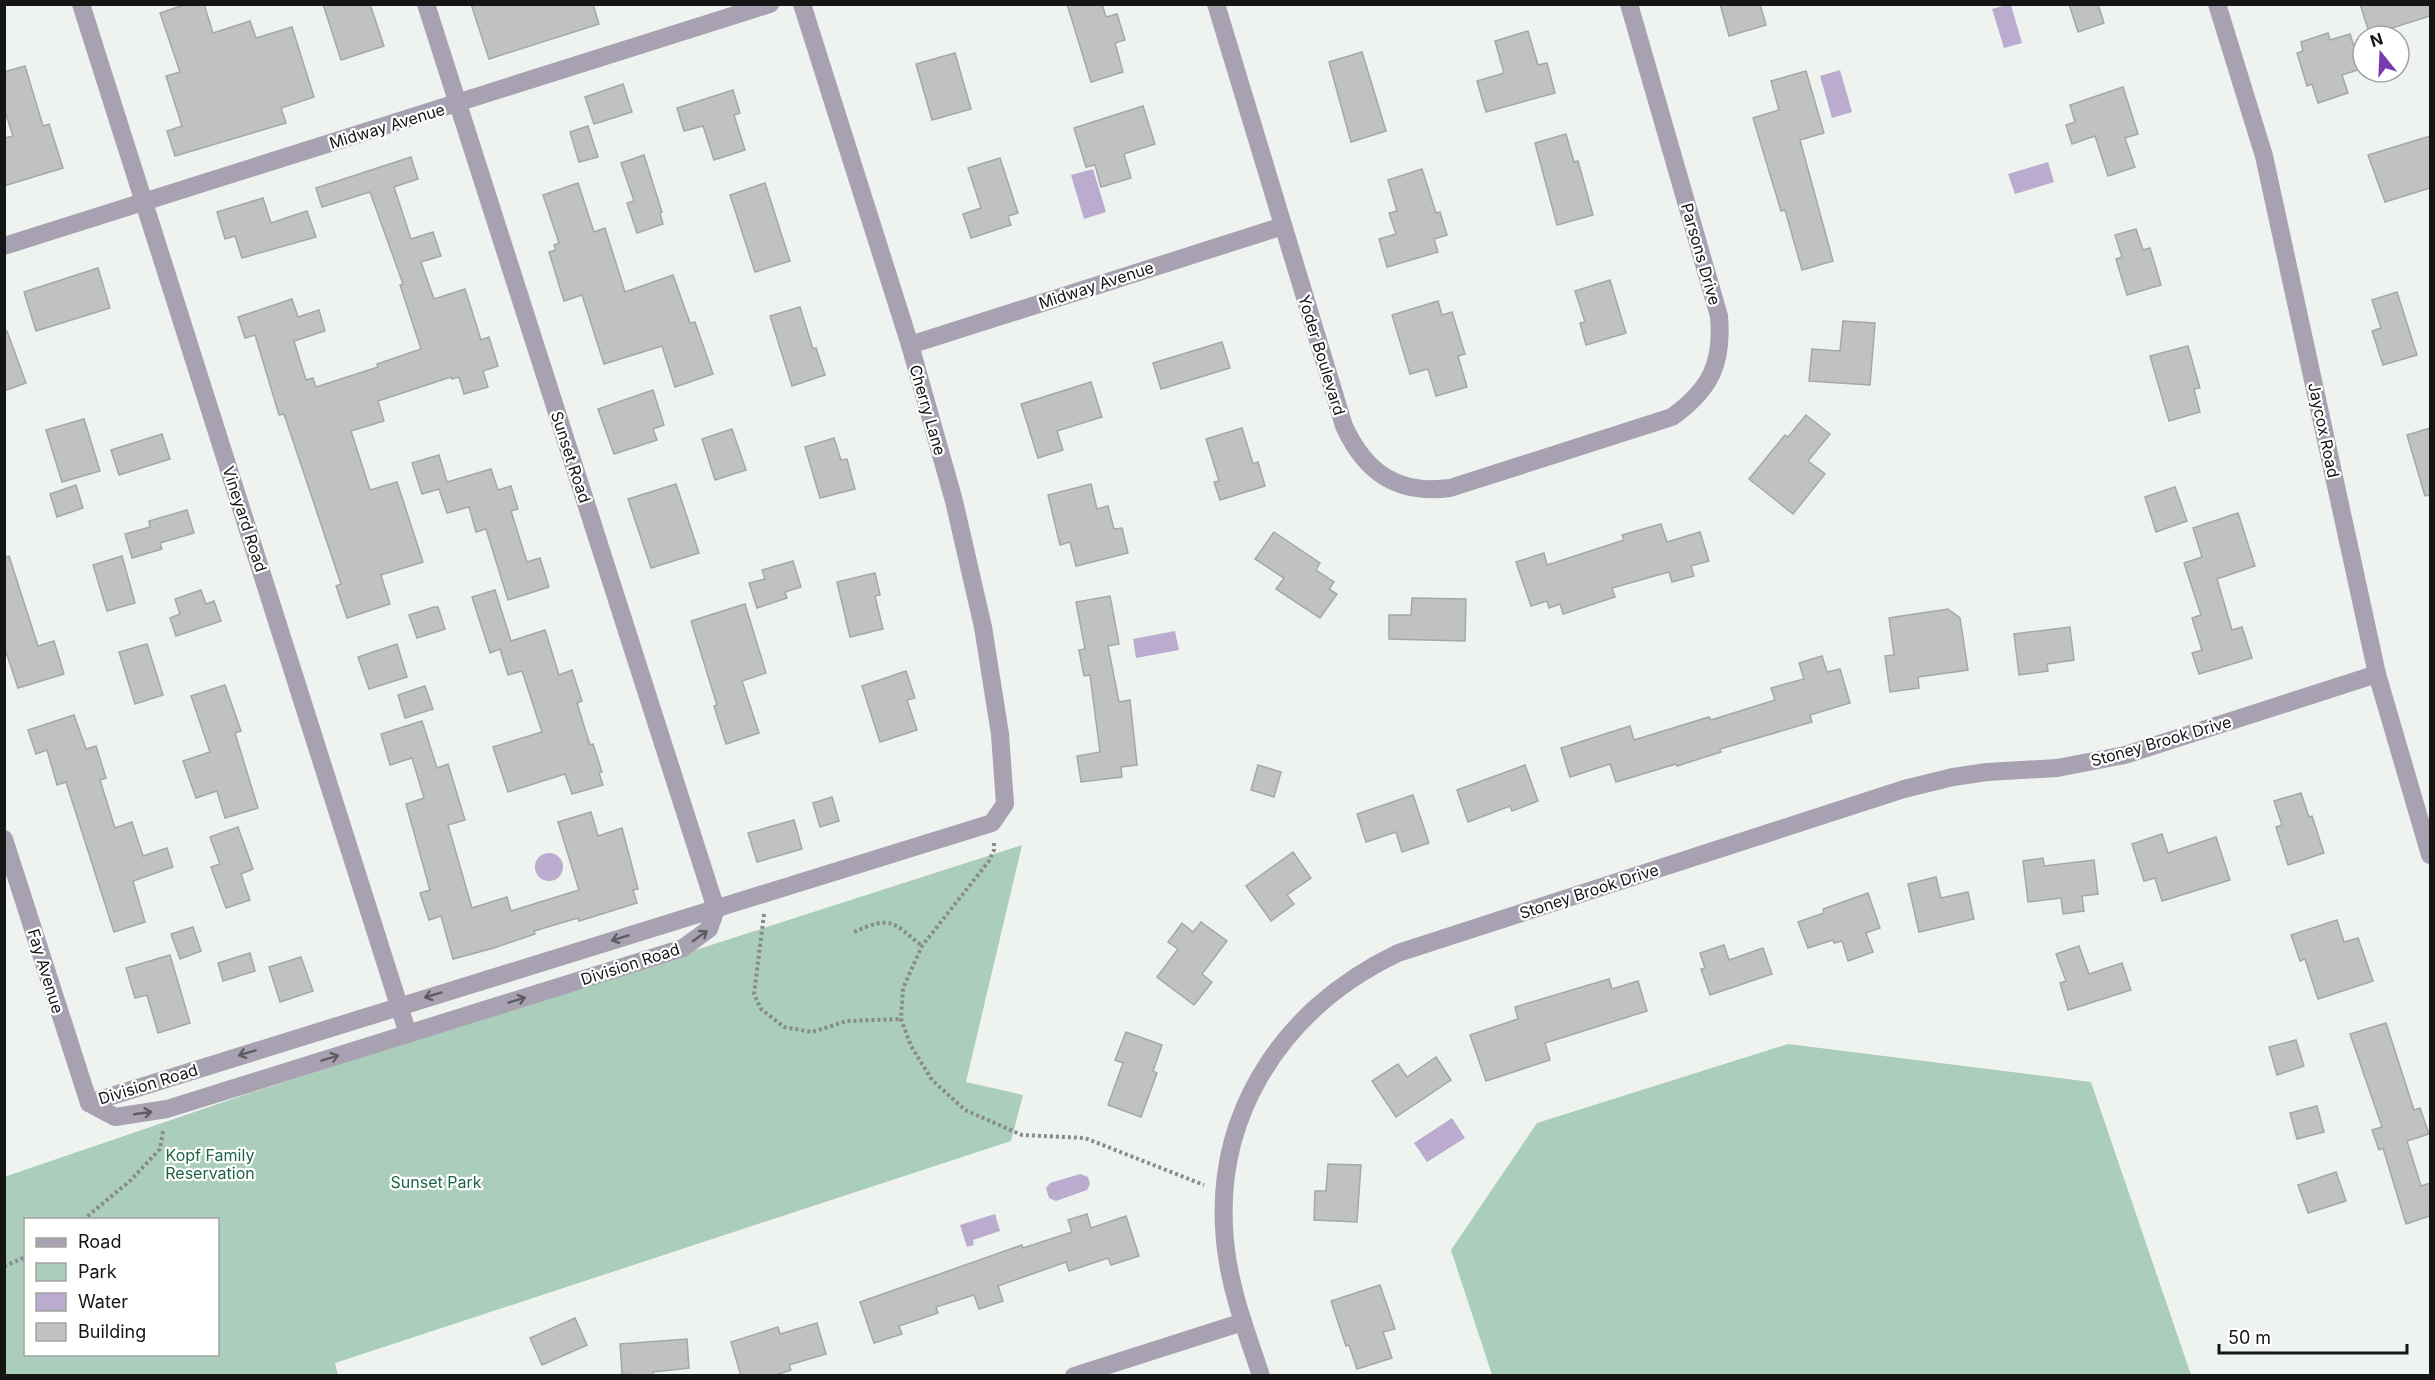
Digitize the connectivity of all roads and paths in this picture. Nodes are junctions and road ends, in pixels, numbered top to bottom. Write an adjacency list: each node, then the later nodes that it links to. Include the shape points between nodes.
1 (81, 4): 9 (street, Vineyard Road)
2 (426, 4): 8 (street, Sunset Road)
3 (770, 4): 8 (street, Midway Avenue)
4 (802, 4): 12 (street, Cherry Lane)
5 (1216, 4): 10 (street, Yoder Boulevard)
6 (1629, 4): 13 (street, Parsons Drive, via 1719,316 1721,339 1717,363 1707,385 1692,403 1672,417)
7 (2217, 4): 14 (street, Jaycox Road, via 2264,156)
8 (458, 104): 9 (street, Midway Avenue); 19 (street, Sunset Road)
9 (144, 202): 11 (street, Midway Avenue); 22 (street, Vineyard Road)
10 (1283, 225): 12 (street, Midway Avenue); 13 (street, Yoder Boulevard, via 1344,426 1369,466 1388,480 1410,488 1450,488)
11 (4, 246)
12 (910, 345): 15 (street, Cherry Lane, via 954,501 983,627 1000,734 1005,804)
13 (1599, 442)
14 (2377, 674): 17 (street, Jaycox Road); 27 (street, Stoney Brook Drive, via 2125,755 2057,768 1953,777 1904,789 1398,953 1334,991 1281,1044 1245,1109 1229,1156)
15 (992, 823): 18 (street, Division Road); 21 (path, via 994,850 989,861)
16 (4, 838): 25 (street, Fay Avenue)
17 (2430, 855)
18 (768, 893): 19 (street, Division Road); 23 (path, via 754,976 754,994 761,1009 784,1027 812,1032 848,1021)
19 (716, 909): 22 (street, Division Road, one-way to 22); 24 (street, Division Road, one-way to 19, via 683,948 710,929)
20 (854, 932): 21 (path, via 885,921)
21 (922, 946): 23 (path, via 903,988)
22 (399, 1006): 24 (street, Vineyard Road); 25 (street, Division Road, one-way to 25)
23 (901, 1019): 27 (path, via 911,1046 932,1080 965,1110 1022,1135 1085,1138)
24 (408, 1034): 26 (street, Division Road, one-way to 24)
25 (89, 1102): 26 (street, Division Road, one-way to 26, via 115,1117)
26 (167, 1109): 28 (path, via 160,1149 131,1180)
27 (1224, 1193): 31 (street, Stoney Brook Drive, via 1226,1255)
28 (85, 1218)
29 (24, 1258): 30 (path)
30 (4, 1266)
31 (1243, 1322): 32 (street); 33 (street, Stoney Brook Drive)
32 (1074, 1376)
33 (1260, 1376)

